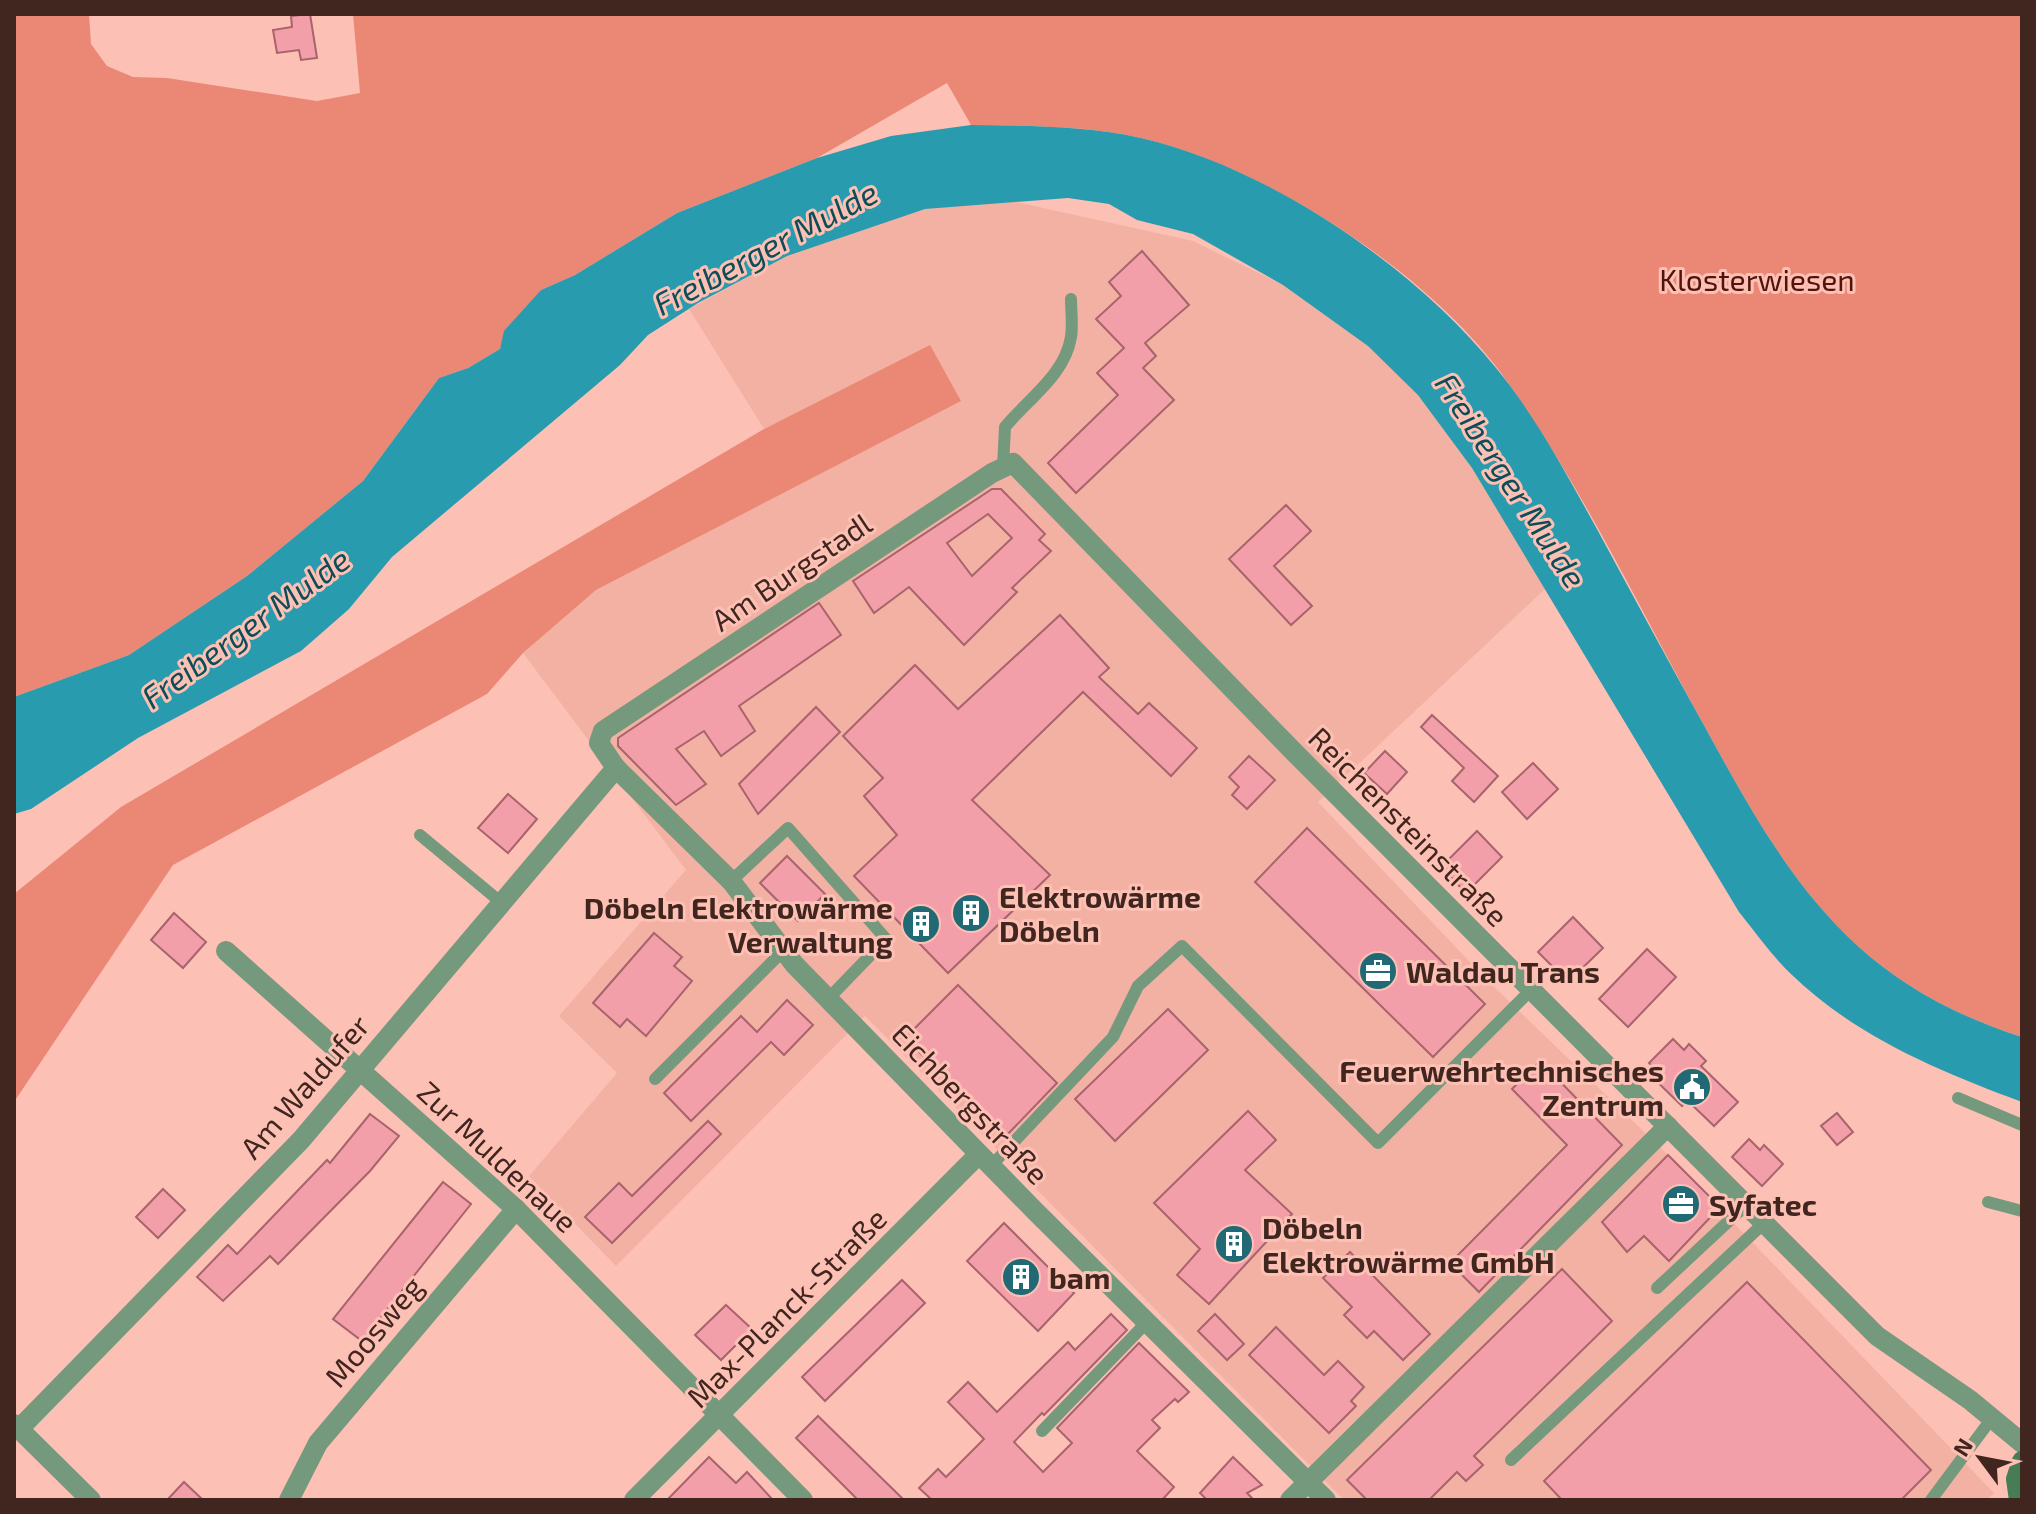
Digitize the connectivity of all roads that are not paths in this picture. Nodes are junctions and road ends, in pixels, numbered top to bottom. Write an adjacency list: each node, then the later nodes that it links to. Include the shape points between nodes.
1 (1071, 299): 2 (lane, via 1071,337 1065,354 1035,398 1005,427)
2 (1008, 465): 3 (street, Am Burgstadl); 10 (street, Reichensteinstraße)
3 (603, 731): 4 (street, Eichbergstraße, via 599,743)
4 (616, 768): 6 (street, Eichbergstraße); 7 (street, Am Waldufer)
5 (420, 835): 7 (lane)
6 (731, 881): 9 (street, Eichbergstraße); 11 (lane, via 788,828 886,939)
7 (503, 904): 12 (street, Am Waldufer)
8 (226, 951): 12 (street, Zur Muldenaue)
9 (783, 951): 11 (street, Eichbergstraße); 13 (lane)
10 (1531, 990): 16 (street, Reichensteinstraße); 17 (lane, via 1378,1143 1182,946 1138,986 1113,1037)
11 (828, 999): 17 (street, Eichbergstraße)
12 (360, 1070): 20 (street, Zur Muldenaue); 27 (street, Am Waldufer, via 301,1140)
13 (655, 1079)
14 (1958, 1098): 15 (lane)
15 (2022, 1125)
16 (1668, 1126): 19 (street, Reichensteinstraße); 32 (street)
17 (985, 1160): 24 (street, Eichbergstraße); 25 (street, Max-Planck-Straße)
18 (1988, 1202): 21 (lane)
19 (1746, 1205): 22 (street, Reichensteinstraße); 23 (lane)
20 (516, 1209): 25 (street, Zur Muldenaue); 34 (street, Moosweg, via 318,1443)
21 (2022, 1211)
22 (1764, 1223): 26 (street, Reichensteinstraße, via 1877,1336); 30 (lane)
23 (1657, 1288)
24 (1147, 1322): 28 (lane); 32 (street, Eichbergstraße)
25 (719, 1418): 35 (street, Max-Planck-Straße); 36 (street, Zur Muldenaue)
26 (1992, 1418): 29 (street, Reichensteinstraße); 39 (lane)
27 (16, 1426): 33 (street)
28 (1042, 1431)
29 (2022, 1443)
30 (1511, 1460)
31 (2022, 1461): 40 (main road, via 2016,1479)
32 (1308, 1482): 37 (street); 38 (street, Eichbergstraße)
33 (91, 1500)
34 (289, 1500)
35 (634, 1500)
36 (803, 1500)
37 (1290, 1500)
38 (1326, 1500)
39 (1931, 1500)
40 (2019, 1500)

